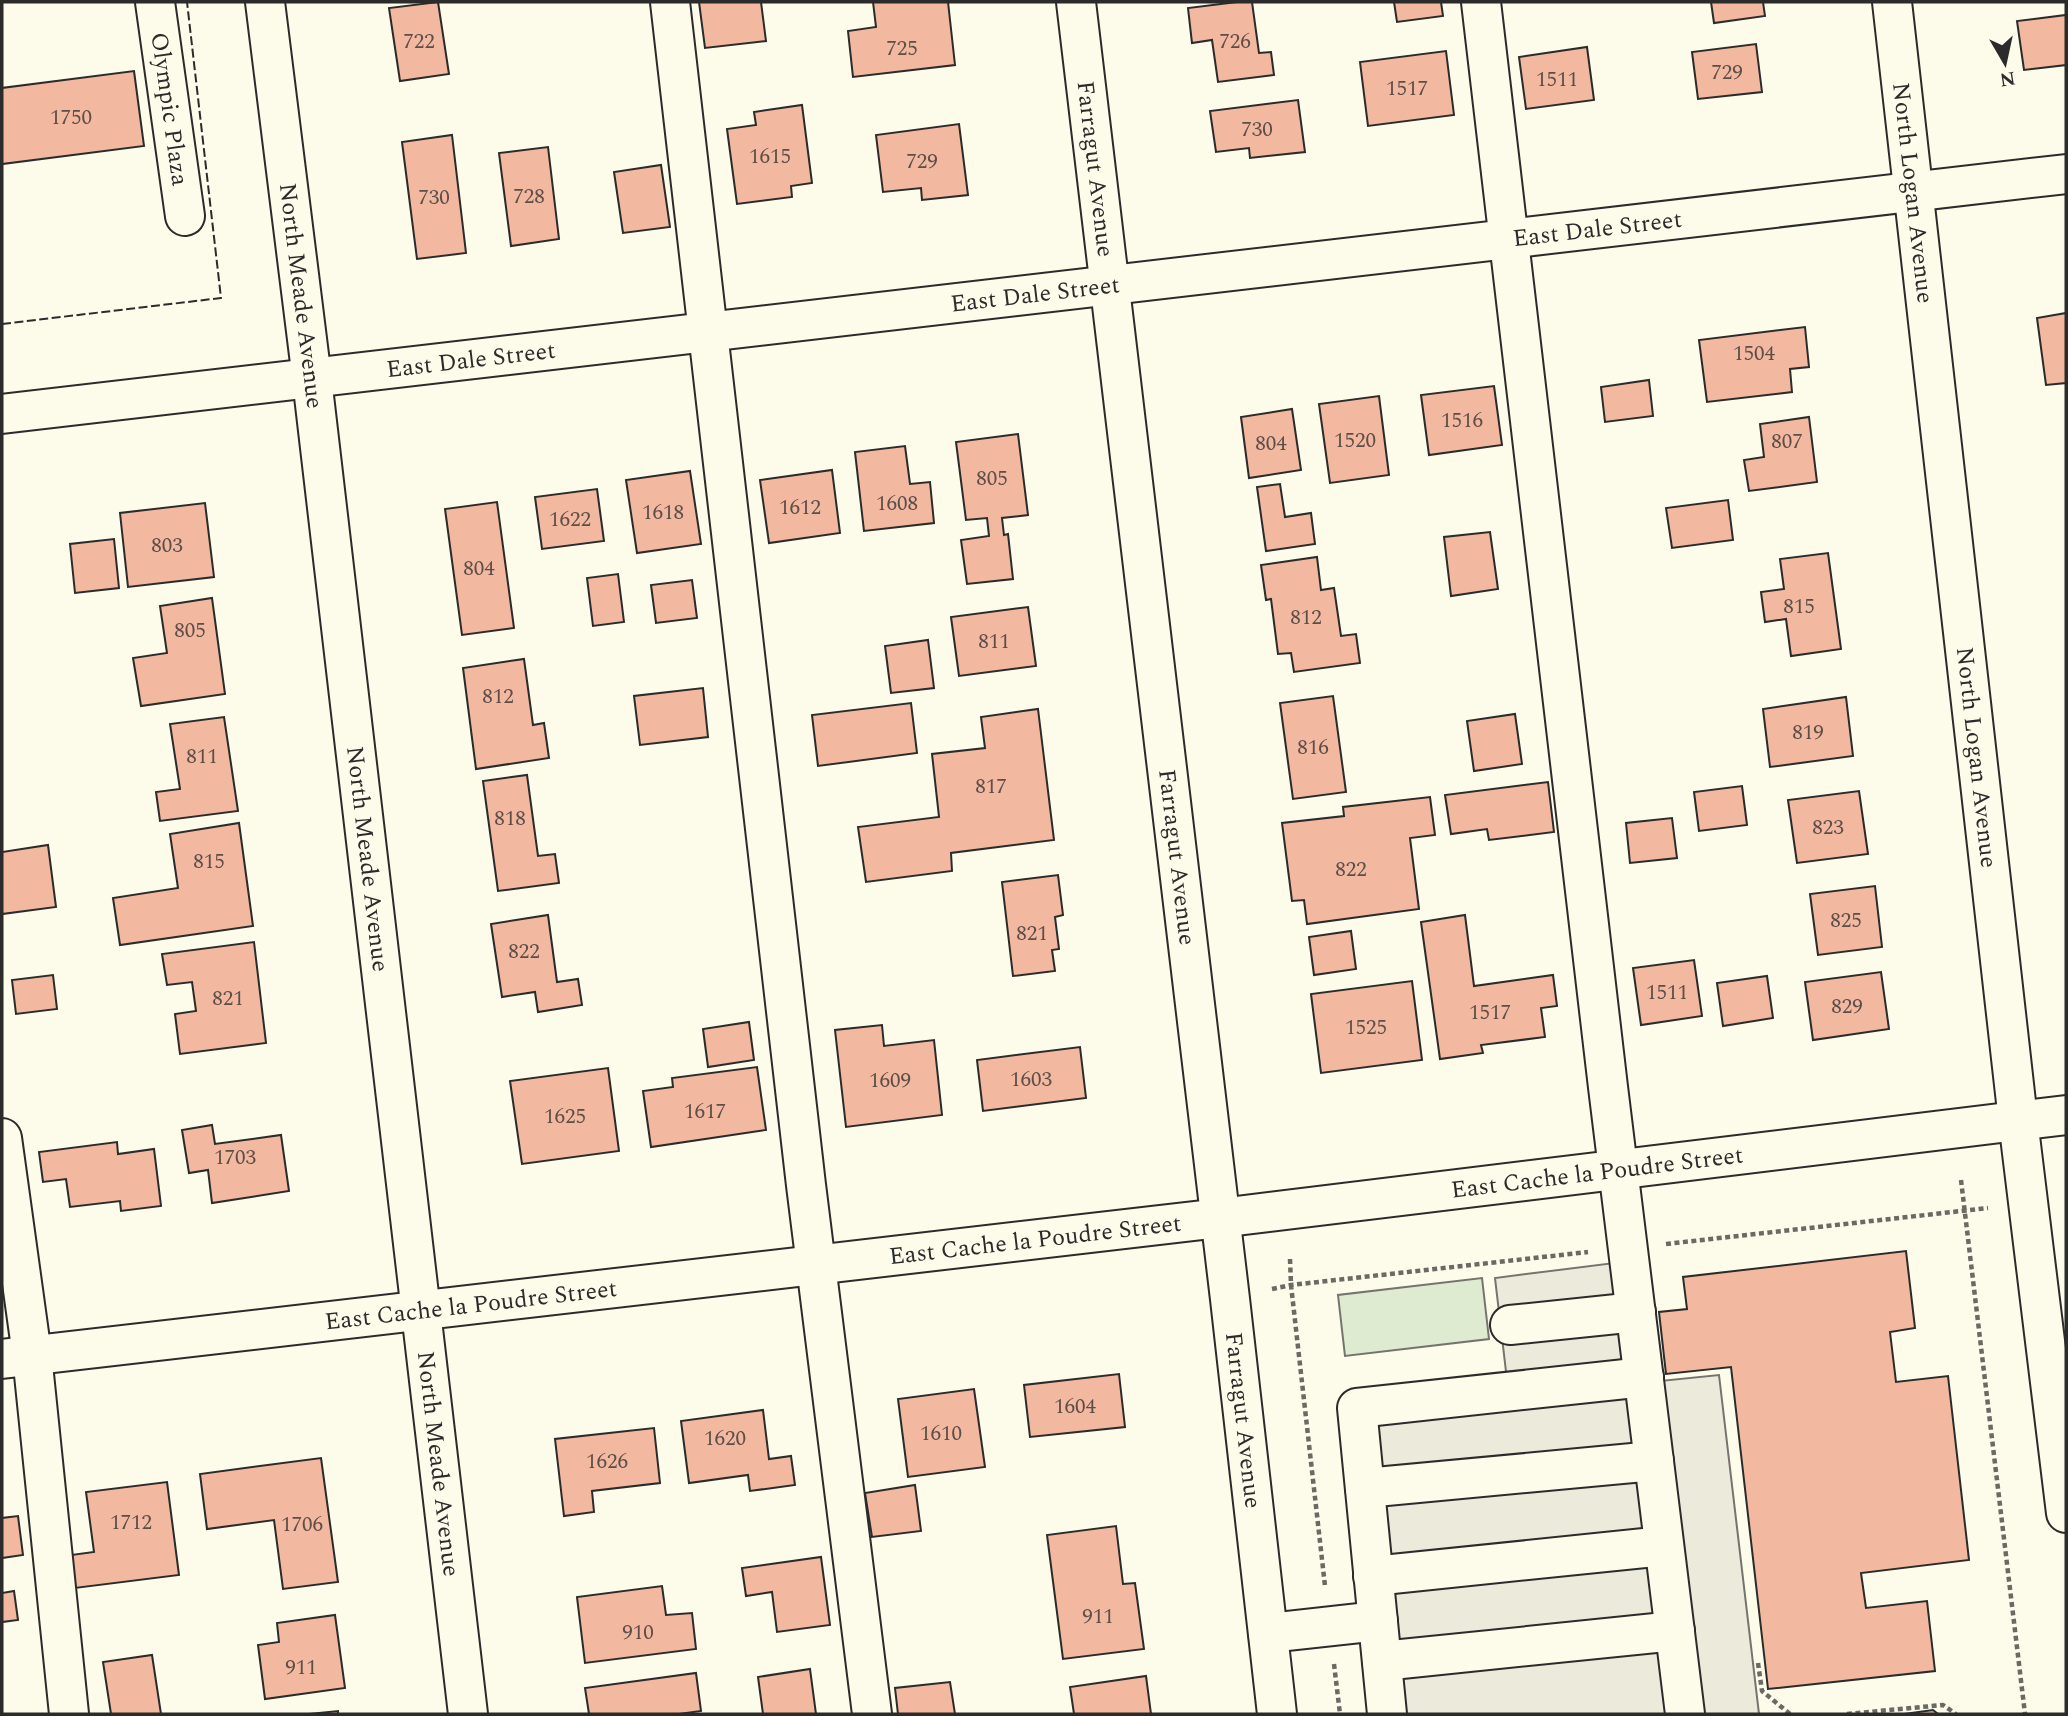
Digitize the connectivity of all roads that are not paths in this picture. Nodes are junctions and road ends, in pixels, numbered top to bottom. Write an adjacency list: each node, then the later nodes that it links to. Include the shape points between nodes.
1 (155, 2): 9 (street, Olympic Plaza)
2 (265, 2): 13 (street, North Meade Avenue)
3 (670, 2): 12 (street)
4 (1076, 2): 11 (street, Farragut Avenue)
5 (1481, 2): 10 (street)
6 (1892, 2): 8 (street, North Logan Avenue)
7 (2066, 174): 8 (street, East Dale Street)
8 (1914, 192): 10 (street, East Dale Street); 16 (street, North Logan Avenue)
9 (185, 216)
10 (1509, 239): 11 (street, East Dale Street); 18 (street)
11 (1108, 286): 12 (street, East Dale Street); 19 (street, Farragut Avenue)
12 (707, 333): 13 (street, East Dale Street); 20 (street)
13 (312, 379): 14 (street, East Dale Street); 21 (street, North Meade Avenue)
14 (2, 414)
15 (2066, 1115): 16 (street, East Cache la Poudre Street)
16 (2018, 1120): 18 (street, East Cache la Poudre Street); 28 (street, North Logan Avenue)
17 (2, 1138): 24 (street)
18 (1619, 1169): 19 (street, East Cache la Poudre Street); 22 (street)
19 (1220, 1218): 20 (street, East Cache la Poudre Street); 33 (street, Farragut Avenue)
20 (817, 1265): 21 (street, East Cache la Poudre Street); 37 (street)
21 (422, 1311): 24 (street, East Cache la Poudre Street); 36 (street, North Meade Avenue)
22 (1636, 1312): 23 (street); 25 (street)
23 (1510, 1325)
24 (17, 1357): 35 (street)
25 (1644, 1377): 26 (street); 27 (street, via 1357,1408)
26 (1654, 1461): 27 (street); 29 (street)
27 (1364, 1488): 30 (street)
28 (2066, 1513)
29 (1664, 1546): 30 (street); 32 (street)
30 (1373, 1576): 31 (street)
31 (1378, 1622): 33 (street); 34 (street)
32 (1675, 1631): 34 (street); 40 (street)
33 (1268, 1633): 38 (street, Farragut Avenue)
34 (1382, 1661): 39 (street)
35 (69, 1714)
36 (468, 1714)
37 (872, 1714)
38 (1277, 1714)
39 (1387, 1714)
40 (1685, 1714)

